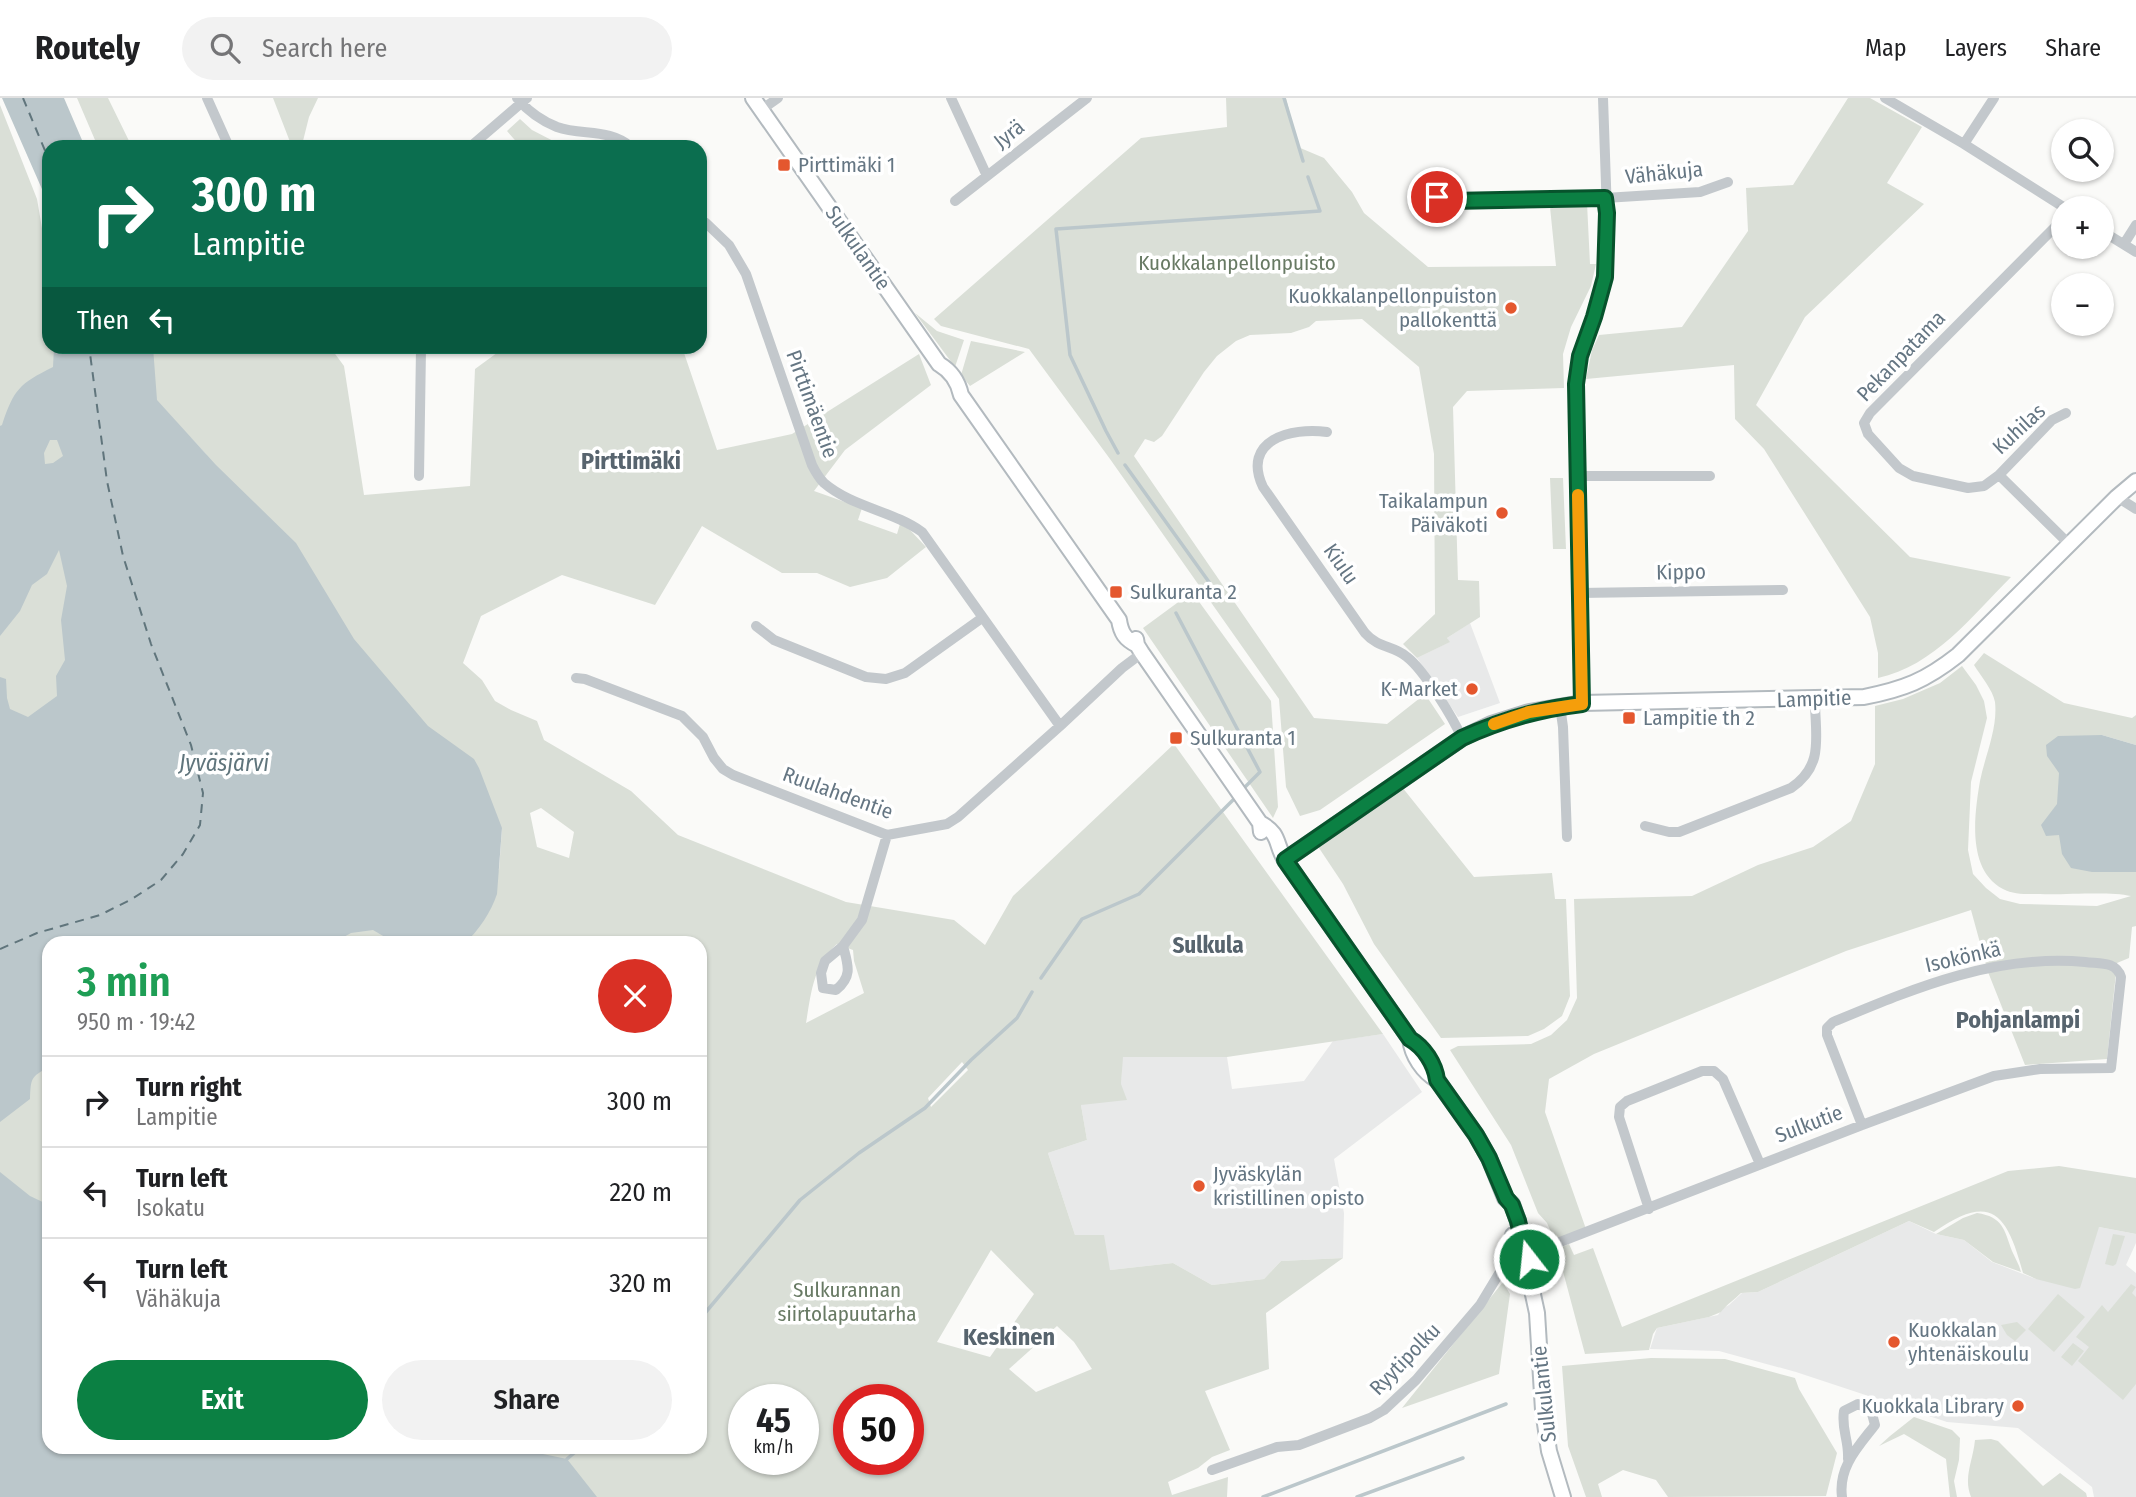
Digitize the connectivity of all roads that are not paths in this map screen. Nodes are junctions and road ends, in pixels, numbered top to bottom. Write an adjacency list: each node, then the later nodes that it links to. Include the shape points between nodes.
1 (207, 98): 10 (street)
2 (778, 98): 9 (street)
3 (951, 98): 14 (street)
4 (1087, 98): 14 (street, Jyrä)
5 (1602, 98): 17 (street)
6 (1885, 98): 13 (street)
7 (1994, 98): 13 (street)
8 (522, 100): 11 (street); 12 (street, via 539,118 559,128)
9 (757, 104): 41 (main road, Sulkulantie, via 939,364 951,390 961,395 1119,620 1124,636)
10 (226, 140)
11 (478, 140)
12 (619, 140)
13 (1964, 144): 18 (street)
14 (987, 176): 19 (street, Jyrä)
15 (1728, 182): 17 (street, Vähäkuja, via 1700,192)
16 (1437, 197): 17 (street, Vähäkuja, via 1451,201)
17 (1605, 198): 31 (street, via 1605,277 1576,384)
18 (2051, 199)
19 (955, 201)
20 (707, 224): 39 (street, Pirttimäentie, via 729,245 746,274 821,481 922,533)
21 (2136, 225): 24 (street)
22 (2051, 231): 29 (street, Pekanpatama, via 1864,423 1868,434 1899,468 1913,476 1968,488 1984,486)
23 (2114, 238): 24 (street)
24 (2124, 244): 25 (street)
25 (2136, 252)
26 (421, 354): 30 (street)
27 (2066, 413): 29 (street, Kuhilas, via 2052,420)
28 (1327, 432): 47 (street, Kiulu, via 1287,433 1273,439 1258,459 1256,474 1365,633 1416,665)
29 (1999, 475): 36 (street)
30 (419, 476)
31 (1578, 476): 32 (street); 38 (street)
32 (1710, 476)
33 (2136, 481): 34 (main road, Lampitie)
34 (2117, 497): 35 (street); 36 (main road, Lampitie)
35 (2136, 509)
36 (2069, 544): 43 (main road, Lampitie, via 1935,674 1900,690)
37 (1783, 590): 38 (street, Kippo)
38 (1579, 593): 44 (street)
39 (982, 618): 40 (street, via 905,673 886,679 866,677 774,640); 46 (street, Pirttimäentie)
40 (756, 626)
41 (1139, 649): 46 (street, Ruulahdentie); 51 (main road, Sulkulantie, via 1260,823 1275,836)
42 (576, 678): 49 (street, Ruulahdentie, via 682,716 703,737 723,769 733,775)
43 (1815, 699): 44 (main road, Lampitie); 48 (street, via 1816,755 1804,779 1679,832)
44 (1582, 704): 45 (main road, Lampitie)
45 (1560, 706): 47 (main road, Lampitie, via 1491,724); 50 (street)
46 (1060, 726): 49 (street, Ruulahdentie, via 947,824)
47 (1462, 738): 51 (main road, Lampitie)
48 (1645, 826)
49 (887, 835): 52 (street, via 862,920)
50 (1567, 837)
51 (1283, 856): 57 (main road, Sulkulantie, via 1410,1039 1411,1050 1476,1135 1506,1198 1504,1207)
52 (843, 946)
53 (2111, 1068): 54 (street, Sulkutie, via 2040,1069 1994,1076); 54 (street, Isokönkä, via 2121,977 2112,965 2066,961 2015,964 1950,976 1833,1022 1828,1028)
54 (1862, 1125): 55 (street, Sulkutie)
55 (1760, 1164): 56 (street, Sulkutie); 56 (street, via 1723,1080 1714,1071 1702,1071 1627,1101 1620,1107 1619,1117)
56 (1649, 1209): 57 (street, Sulkutie)
57 (1522, 1256): 59 (street, Ryytipolku, via 1500,1272 1480,1305 1384,1410 1298,1445 1277,1447); 60 (main road, Sulkulantie, via 1534,1281 1549,1451)
58 (1848, 1459): 58 (street, via 1875,1425 1871,1410 1858,1404 1844,1411); 61 (street)
59 (1212, 1470)
60 (1563, 1497)
61 (1842, 1497)

